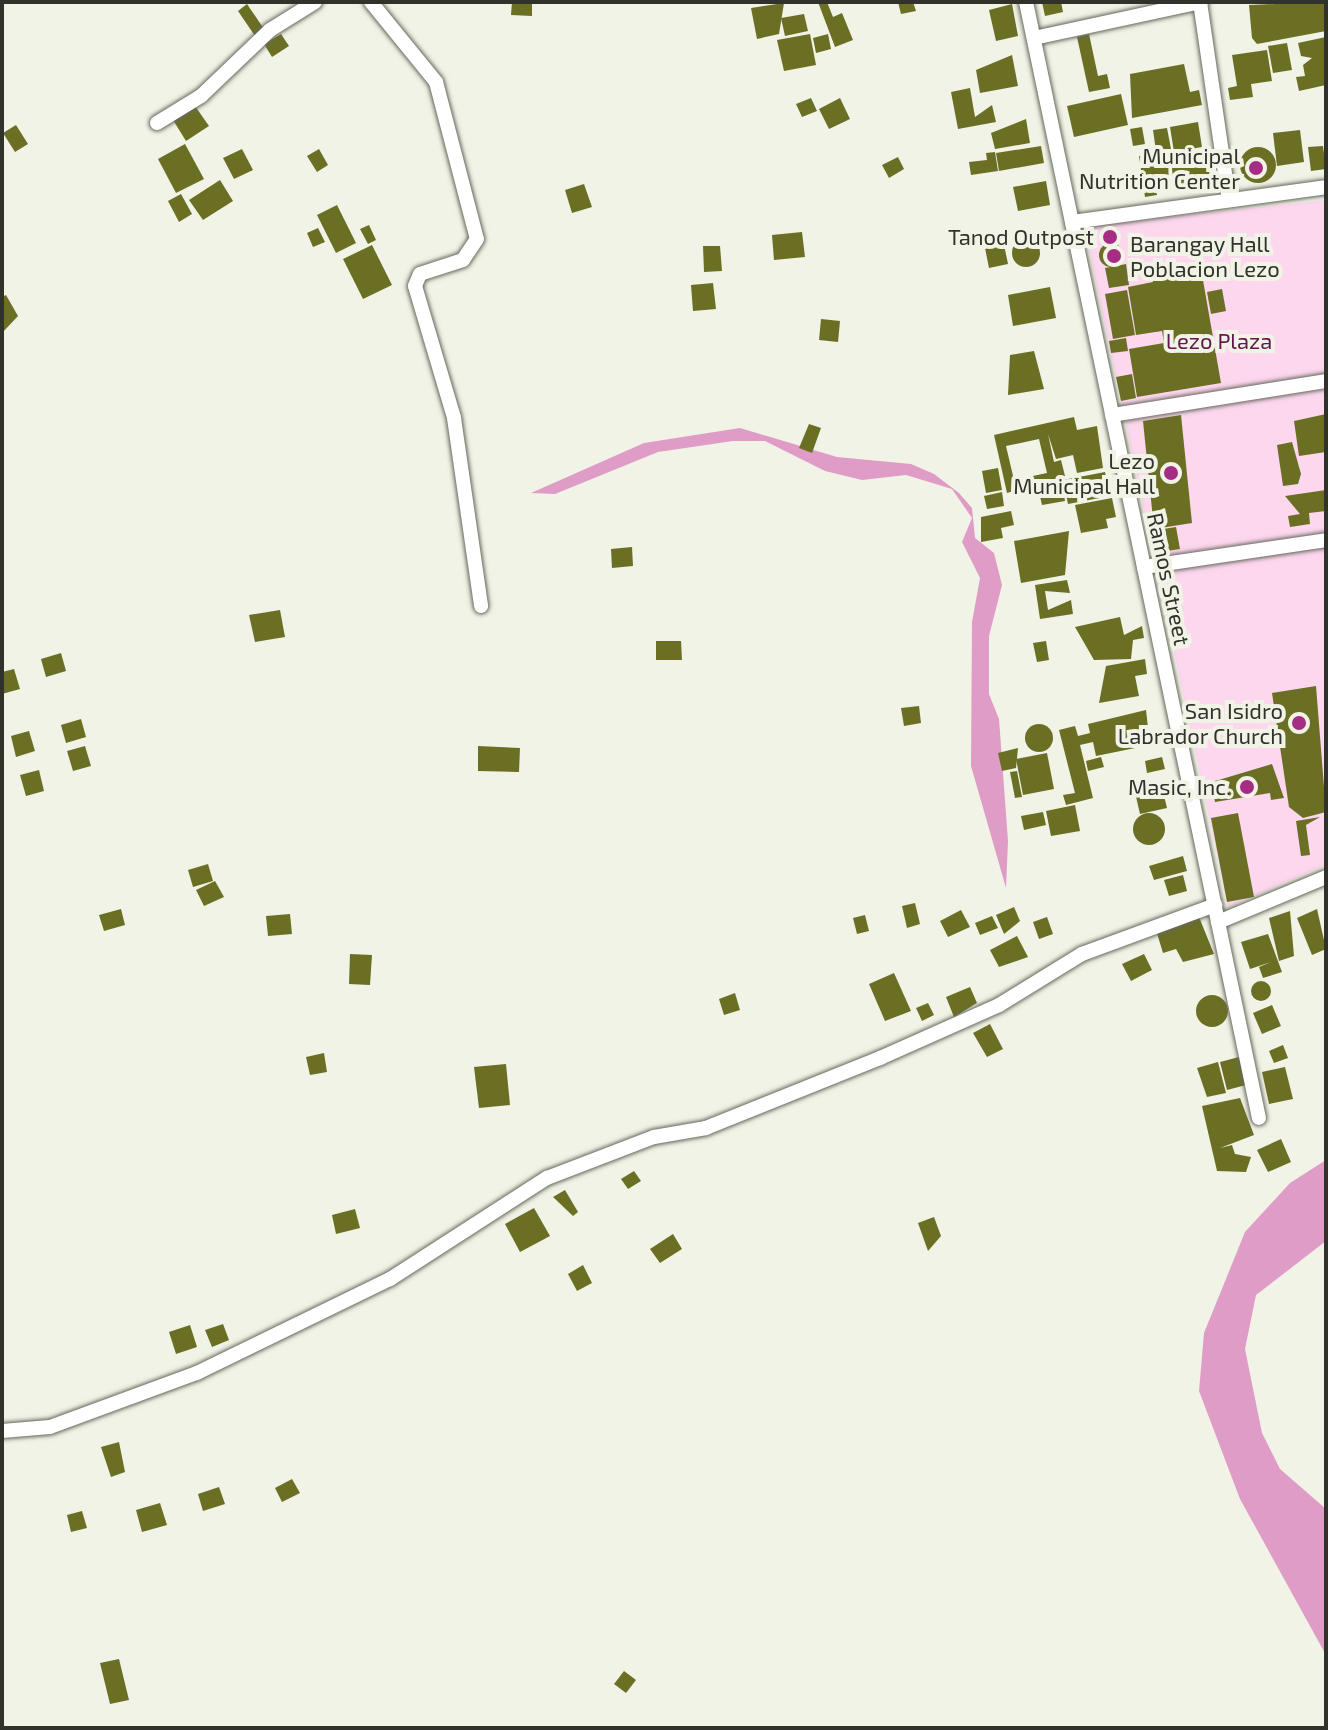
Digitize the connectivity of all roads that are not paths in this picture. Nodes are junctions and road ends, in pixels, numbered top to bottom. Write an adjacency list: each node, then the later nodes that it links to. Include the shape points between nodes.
1 (315, 2): 6 (street, via 270,30 201,96)
2 (371, 2): 14 (street, via 436,82 477,239 463,260 420,274 415,286 454,418)
3 (1026, 2): 5 (street, Ramos Street)
4 (1201, 2): 5 (street); 8 (street)
5 (1034, 38): 9 (street, Ramos Street)
6 (157, 123)
7 (1326, 187): 8 (street)
8 (1229, 200): 9 (street)
9 (1072, 222): 11 (street, Ramos Street)
10 (1326, 381): 11 (street)
11 (1112, 415): 13 (street, Ramos Street)
12 (1326, 540): 13 (street)
13 (1144, 567): 16 (street, Ramos Street)
14 (481, 606)
15 (1326, 877): 17 (street)
16 (1215, 905): 17 (street, Ramos Street); 19 (street, via 1082,954 999,1005 880,1058 706,1128 654,1137 547,1178 390,1279 197,1373 50,1427)
17 (1218, 922): 18 (street, Ramos Street)
18 (1259, 1118)
19 (2, 1431)

